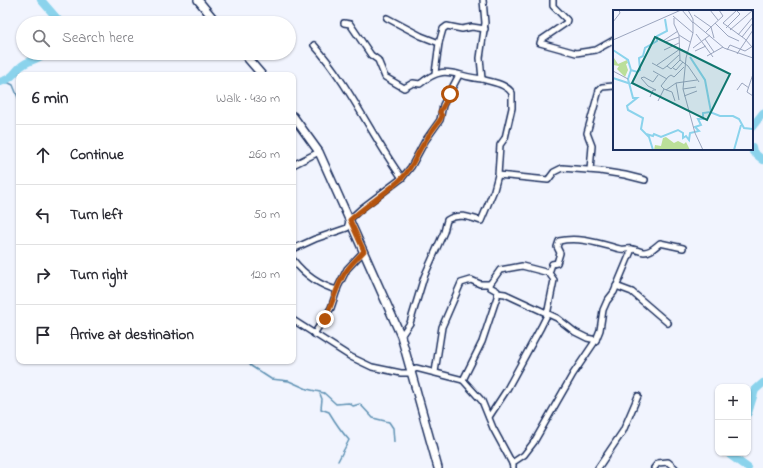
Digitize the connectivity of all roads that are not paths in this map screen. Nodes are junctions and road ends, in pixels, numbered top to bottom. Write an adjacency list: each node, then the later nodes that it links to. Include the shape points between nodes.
1 (198, 0): 4 (street)
2 (483, 0): 7 (street)
3 (552, 0): 8 (street, via 553,6 567,20 540,43 576,53 596,50)
4 (211, 16)
5 (387, 18): 9 (street)
6 (344, 23): 13 (street, via 350,24 371,55 378,60 385,77 396,84 404,88 413,83 420,84)
7 (485, 29): 9 (street, via 447,26 443,29); 15 (street, via 480,58)
8 (613, 41)
9 (439, 43): 13 (street)
10 (314, 45): 22 (street, via 341,82)
11 (249, 60): 12 (street)
12 (258, 72)
13 (435, 73): 14 (street)
14 (459, 75): 15 (street); 22 (street, via 443,105 440,120)
15 (482, 78): 21 (street, via 505,85 512,93 512,108 505,138 500,145)
16 (613, 86): 20 (street, via 602,87 599,90 587,133 592,146)
17 (296, 120): 18 (street)
18 (319, 152): 19 (street); 24 (street)
19 (296, 164)
20 (590, 170): 21 (street, via 562,168 554,172 548,180); 23 (street)
21 (498, 175): 39 (street, via 481,221 468,216 454,216 447,220 424,277 410,323)
22 (402, 178): 24 (street)
23 (645, 180)
24 (350, 220): 25 (street, via 348,228); 28 (street)
25 (296, 248)
26 (632, 248): 27 (street, via 645,252 660,243); 30 (street, via 621,249 609,244 577,239 559,241 557,246 560,253); 32 (street)
27 (683, 248)
28 (364, 251): 33 (street, via 347,269); 39 (street)
29 (296, 263): 33 (street, via 311,279)
30 (549, 273): 31 (street, via 522,266 500,270); 35 (street, via 554,280)
31 (490, 284): 34 (street); 42 (street, via 480,284 471,280 461,283 442,327)
32 (616, 286): 37 (street, via 632,292); 40 (street, via 603,310)
33 (337, 290): 38 (street, via 331,308)
34 (497, 293): 35 (street, via 505,294); 43 (street, via 482,342)
35 (547, 314): 40 (street, via 587,338); 45 (street, via 530,349)
36 (296, 322): 38 (street)
37 (668, 322)
38 (314, 334): 41 (street, via 372,367 401,373 409,373)
39 (401, 336): 41 (street)
40 (596, 340): 46 (street, via 534,442)
41 (411, 370): 42 (street, via 416,368); 47 (street)
42 (435, 372): 43 (street)
43 (463, 380): 45 (street, via 482,401)
44 (638, 396): 48 (street, via 622,431)
45 (489, 417): 46 (street)
46 (513, 466)
47 (438, 468)
48 (598, 468)
49 (654, 468): 50 (street, via 658,463 668,462)
50 (675, 468)

